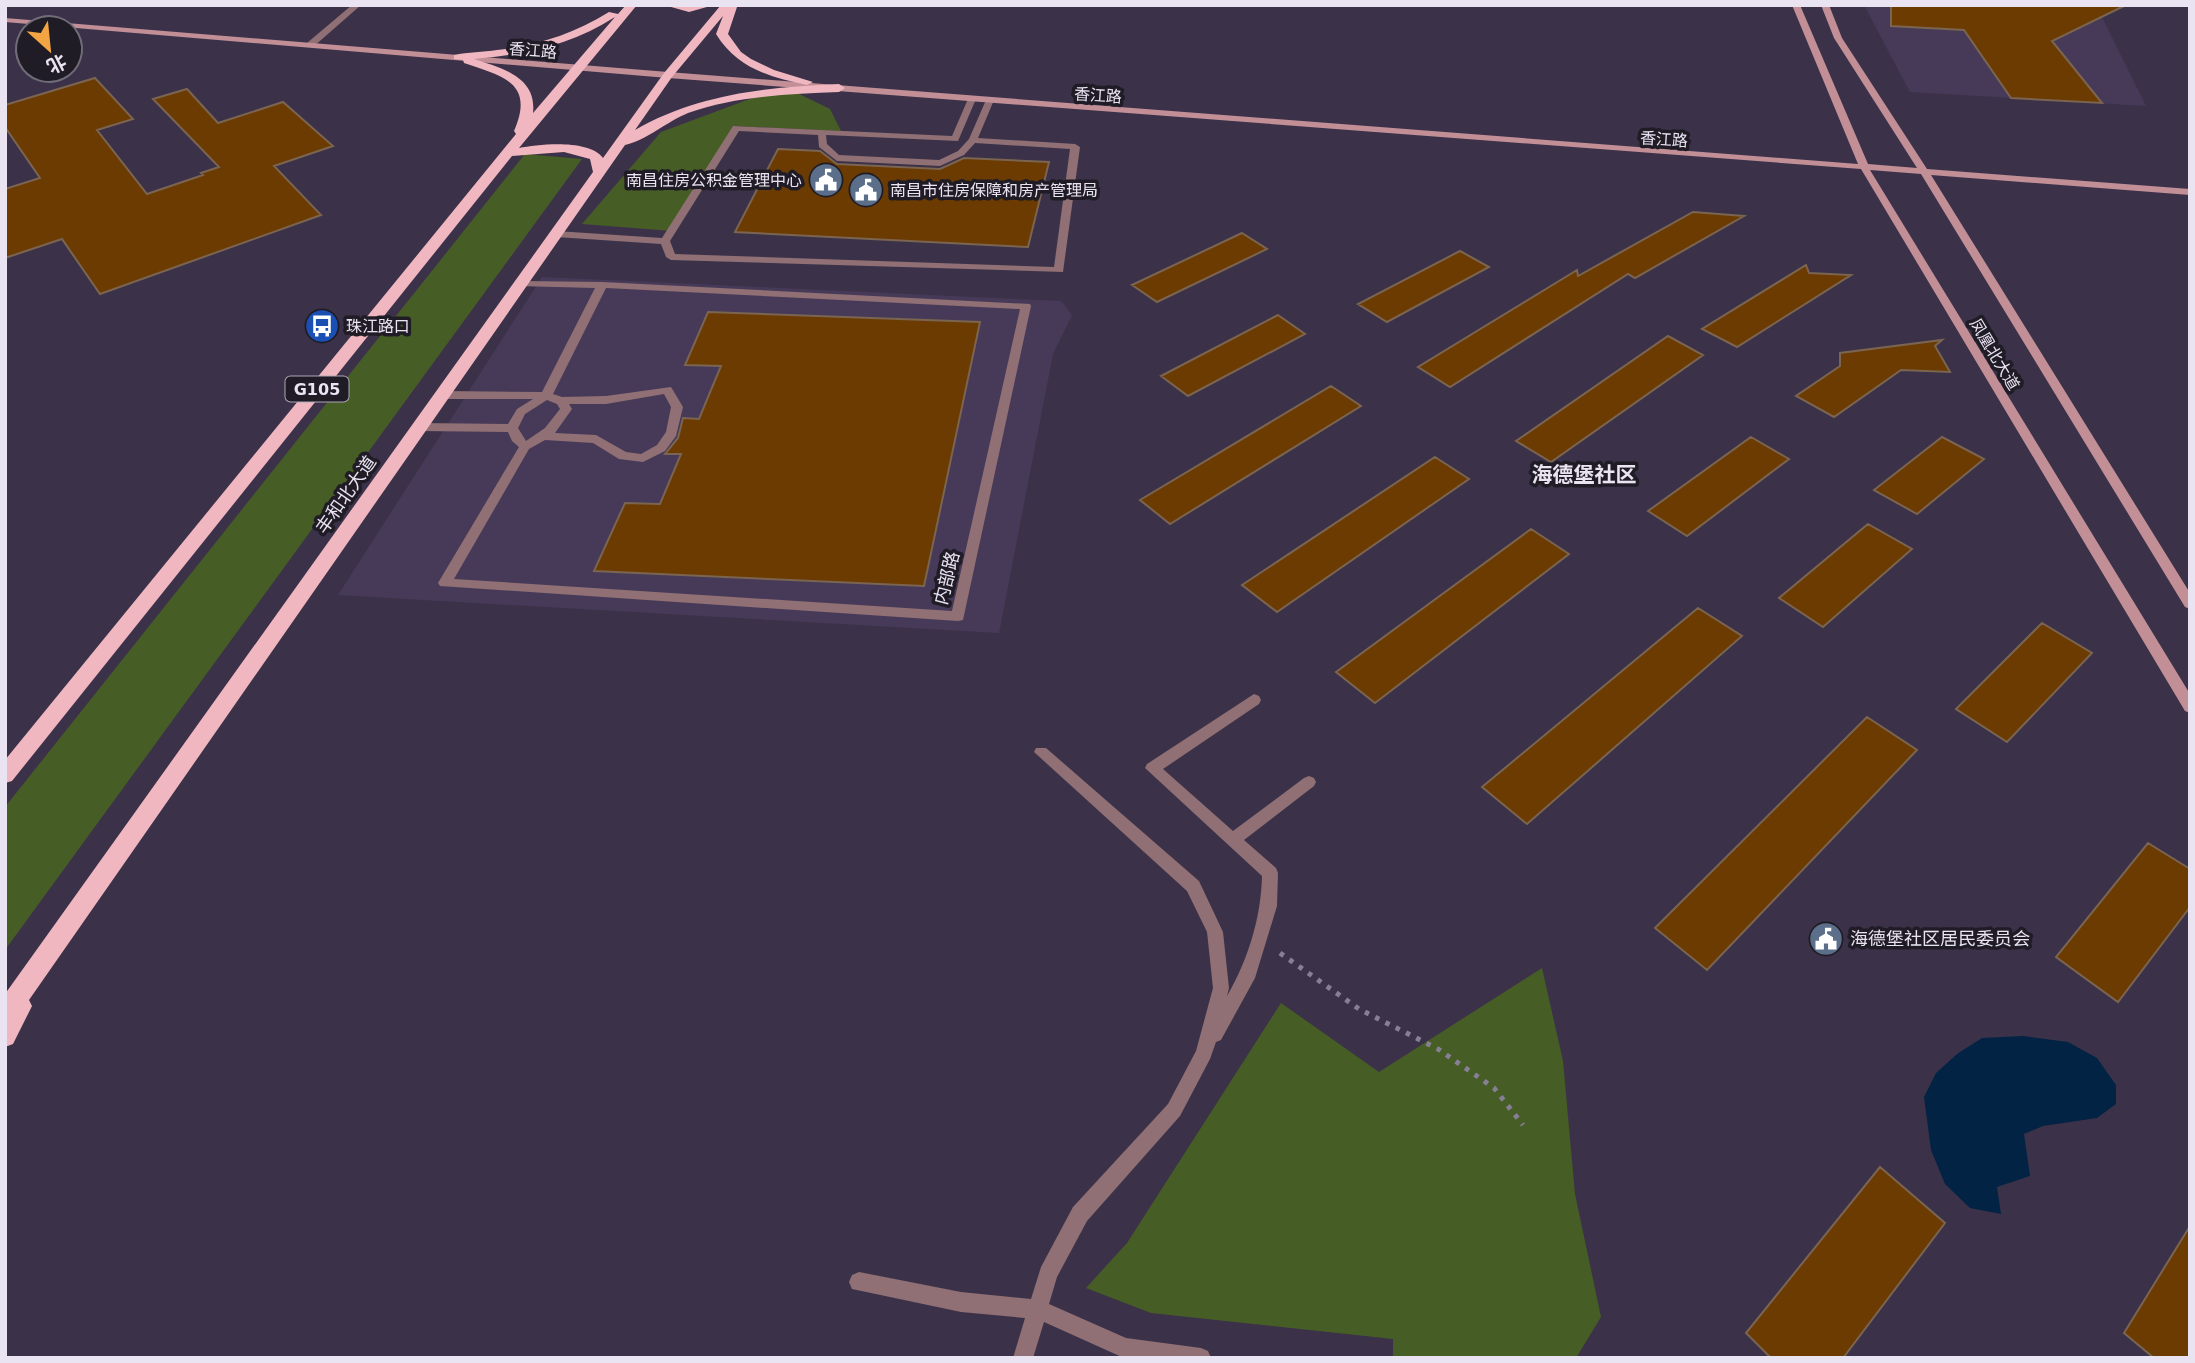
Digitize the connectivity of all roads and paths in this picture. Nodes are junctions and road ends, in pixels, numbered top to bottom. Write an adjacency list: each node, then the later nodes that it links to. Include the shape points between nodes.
1 (357, 5): 11 (street)
2 (625, 5): 12 (highway, via 579,35 519,50)
3 (632, 5): 13 (highway, G105)
4 (669, 5): 5 (highway, via 689,9)
5 (709, 5)
6 (727, 5): 14 (highway, 丰和北大道)
7 (733, 5): 15 (highway, via 722,34 750,64 773,75)
8 (1796, 5): 23 (main road, 凤凰北大道)
9 (1825, 5): 25 (main road, 凤凰北大道, via 1838,38)
10 (5, 20): 11 (main road, 香江路)
11 (310, 45): 12 (main road, 香江路)
12 (458, 57): 13 (main road, 香江路); 22 (highway, via 510,74 523,85 529,116)
13 (577, 67): 14 (main road, 香江路); 22 (highway, G105)
14 (668, 75): 15 (main road, 香江路); 21 (highway, 丰和北大道)
15 (839, 88): 16 (main road, 香江路); 21 (highway, via 776,90 697,108 665,119)
16 (972, 99): 17 (main road, 香江路); 19 (street)
17 (990, 100): 20 (street); 23 (main road, 香江路)
18 (822, 132): 19 (street); 20 (street, via 822,145 837,158 940,163 961,153); 28 (street, via 736,128)
19 (955, 139): 20 (street)
20 (973, 140): 28 (street, via 1075,147 1059,270 671,257)
21 (619, 145): 24 (highway, 丰和北大道)
22 (508, 153): 24 (highway, via 540,148 584,151 596,157); 42 (highway, G105)
23 (1865, 169): 25 (main road, 香江路); 40 (main road, 凤凰北大道)
24 (599, 173): 27 (highway, 丰和北大道)
25 (1925, 173): 26 (main road, 香江路); 38 (main road, 凤凰北大道)
26 (2190, 191)
27 (558, 231): 28 (street); 29 (highway, 丰和北大道)
28 (667, 238)
29 (521, 284): 30 (street, 内部路); 31 (highway, 丰和北大道)
30 (602, 285): 32 (street); 37 (street, 内部路, via 1026,306 958,616 445,583)
31 (442, 395): 32 (street); 34 (highway, 丰和北大道)
32 (546, 396): 33 (street); 35 (street, via 521,412)
33 (561, 401): 36 (street, via 566,409 560,423); 36 (street, via 606,400 667,390 677,407 672,433 643,458 623,456 596,439)
34 (420, 427): 35 (street); 46 (highway, 丰和北大道)
35 (512, 428): 37 (street)
36 (545, 436): 37 (street)
37 (525, 446)
38 (2190, 604)
39 (1254, 700): 44 (street, via 1152,768)
40 (2190, 707)
41 (1041, 752): 50 (street, via 1193,886 1215,932 1221,989)
42 (5, 775)
43 (1309, 782): 44 (street)
44 (1233, 840): 45 (street, via 1270,873 1269,906)
45 (1259, 938): 50 (street, via 1247,978); 51 (path, via 1359,1009 1438,1049 1494,1088)
46 (40, 965): 47 (highway); 48 (highway, 丰和北大道); 49 (highway)
47 (5, 996)
48 (5, 1014)
49 (5, 1036)
50 (1204, 1053): 53 (street, via 1174,1110 1080,1214 1048,1274)
51 (1523, 1125)
52 (859, 1282): 53 (street, via 961,1302)
53 (1037, 1309): 54 (street); 55 (street, via 1125,1348)
54 (1023, 1358)
55 (1201, 1358)

